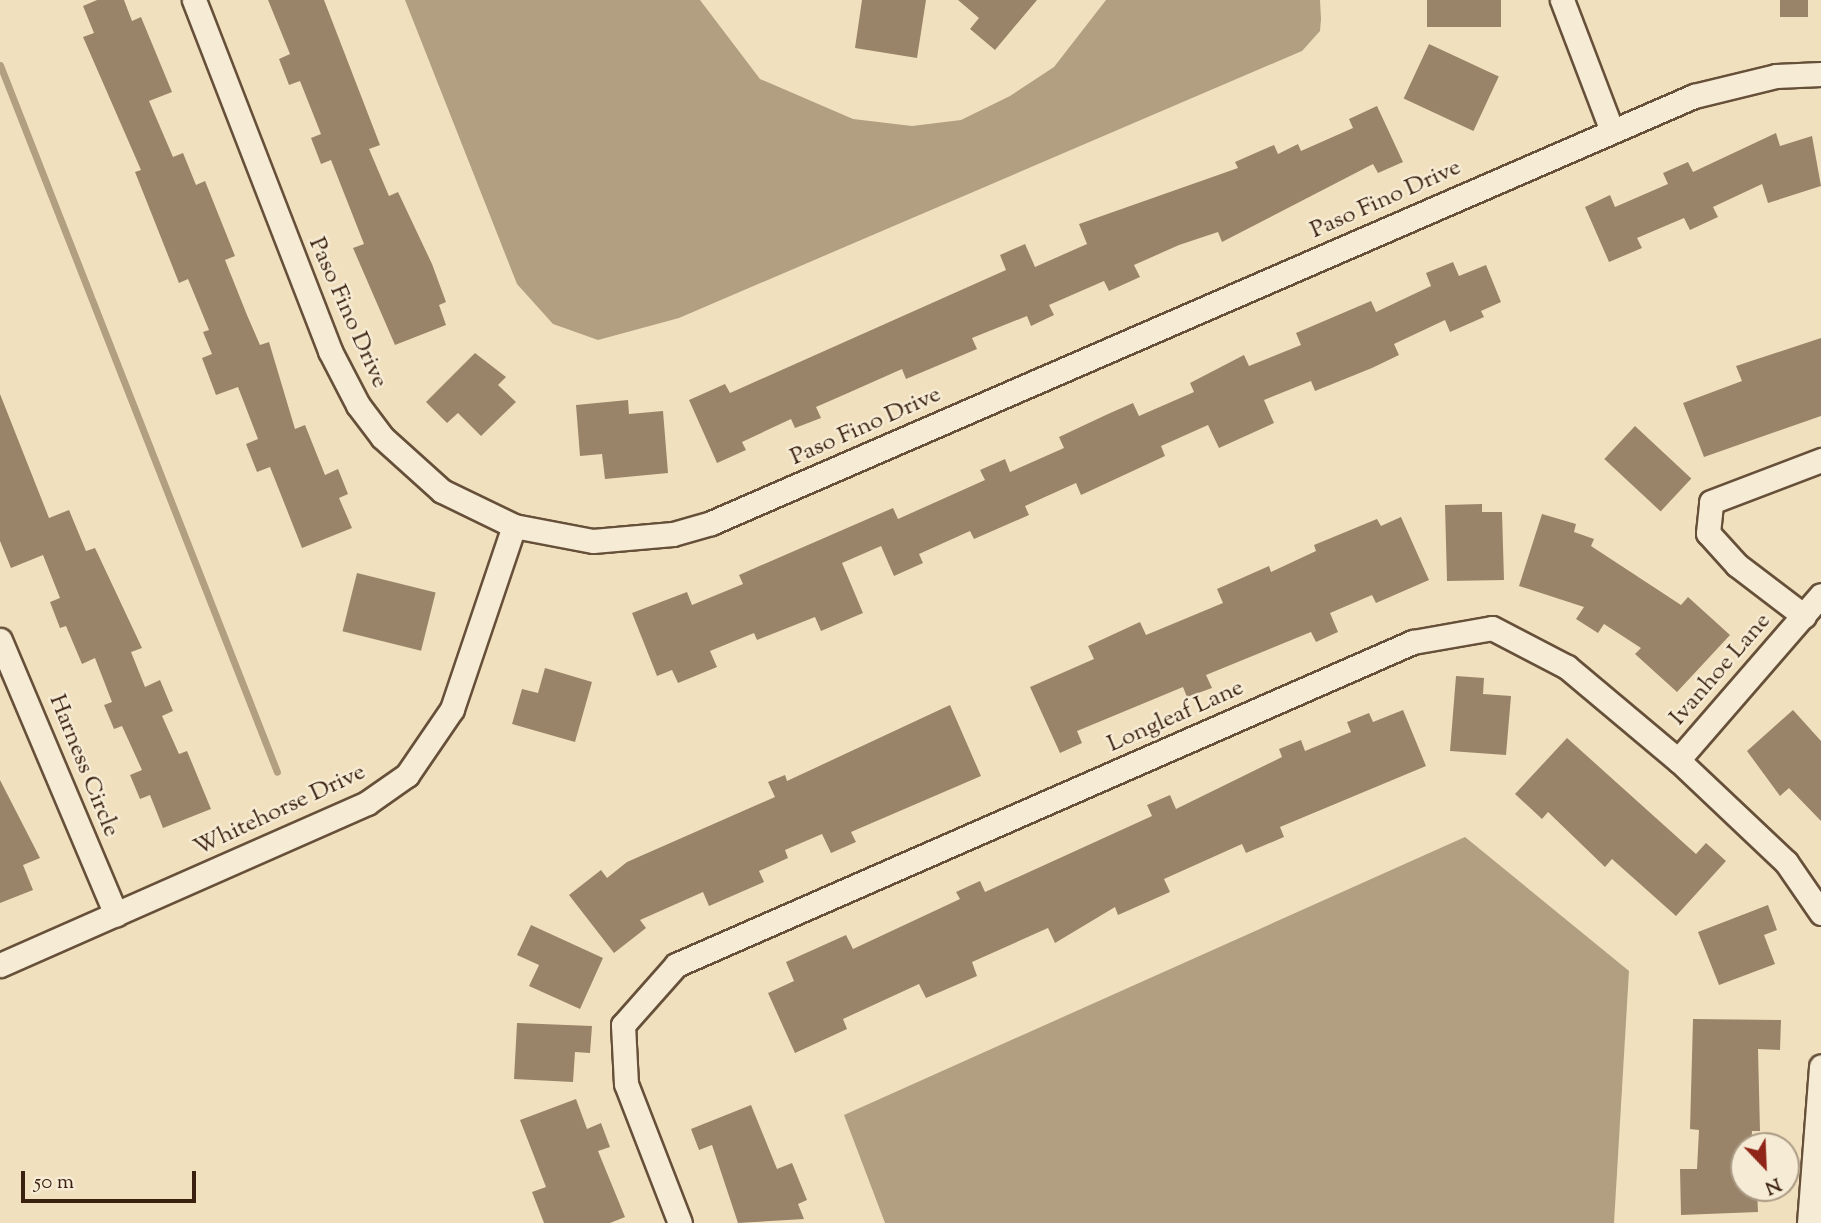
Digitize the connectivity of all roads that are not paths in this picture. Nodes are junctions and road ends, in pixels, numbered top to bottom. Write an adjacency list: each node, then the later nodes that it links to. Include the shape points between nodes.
1 (194, 0): 6 (street, Paso Fino Drive, via 330,351 358,405 382,438 442,491)
2 (1562, 0): 4 (street)
3 (1821, 74): 4 (street, Paso Fino Drive, via 1726,86)
4 (1612, 131): 6 (street, Paso Fino Drive, via 711,523 673,534 606,541)
5 (1821, 460): 8 (street, Ivanhoe Lane, via 1711,502 1708,533 1737,565)
6 (514, 526): 11 (street, Whitehorse Drive, via 452,709 407,775 367,803)
7 (1821, 595): 8 (street, Ivanhoe Lane)
8 (1804, 616): 10 (street, Ivanhoe Lane)
9 (0, 640): 11 (street, Harness Circle)
10 (1678, 760): 12 (street, Longleaf Lane, via 1786,862); 15 (street, Longleaf Lane, via 1567,667 1492,628 1413,642 676,965 623,1025 626,1084)
11 (116, 914): 13 (street, Whitehorse Drive)
12 (1821, 914)
13 (0, 965)
14 (1821, 1066): 16 (street)
15 (680, 1223)
16 (1809, 1223)

